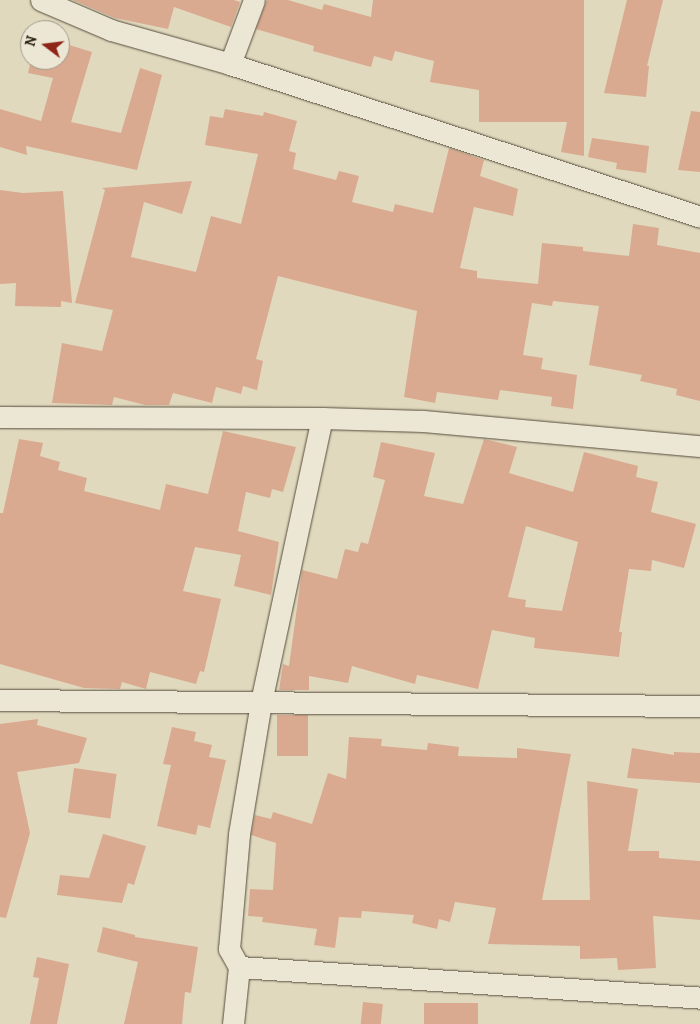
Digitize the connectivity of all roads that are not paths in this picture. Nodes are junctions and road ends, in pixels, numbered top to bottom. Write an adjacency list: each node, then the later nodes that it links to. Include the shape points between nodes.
1 (41, 0): 3 (street, via 111,30)
2 (254, 0): 3 (street)
3 (230, 64): 4 (street)
4 (700, 216)
5 (0, 417): 6 (street)
6 (322, 418): 7 (street, via 423,421); 9 (street)
7 (700, 446)
8 (0, 700): 9 (street)
9 (261, 702): 10 (street); 11 (street, via 239,834 230,939 232,960)
10 (700, 706)
11 (239, 967): 12 (street); 13 (street)
12 (700, 998)
13 (233, 1024)

